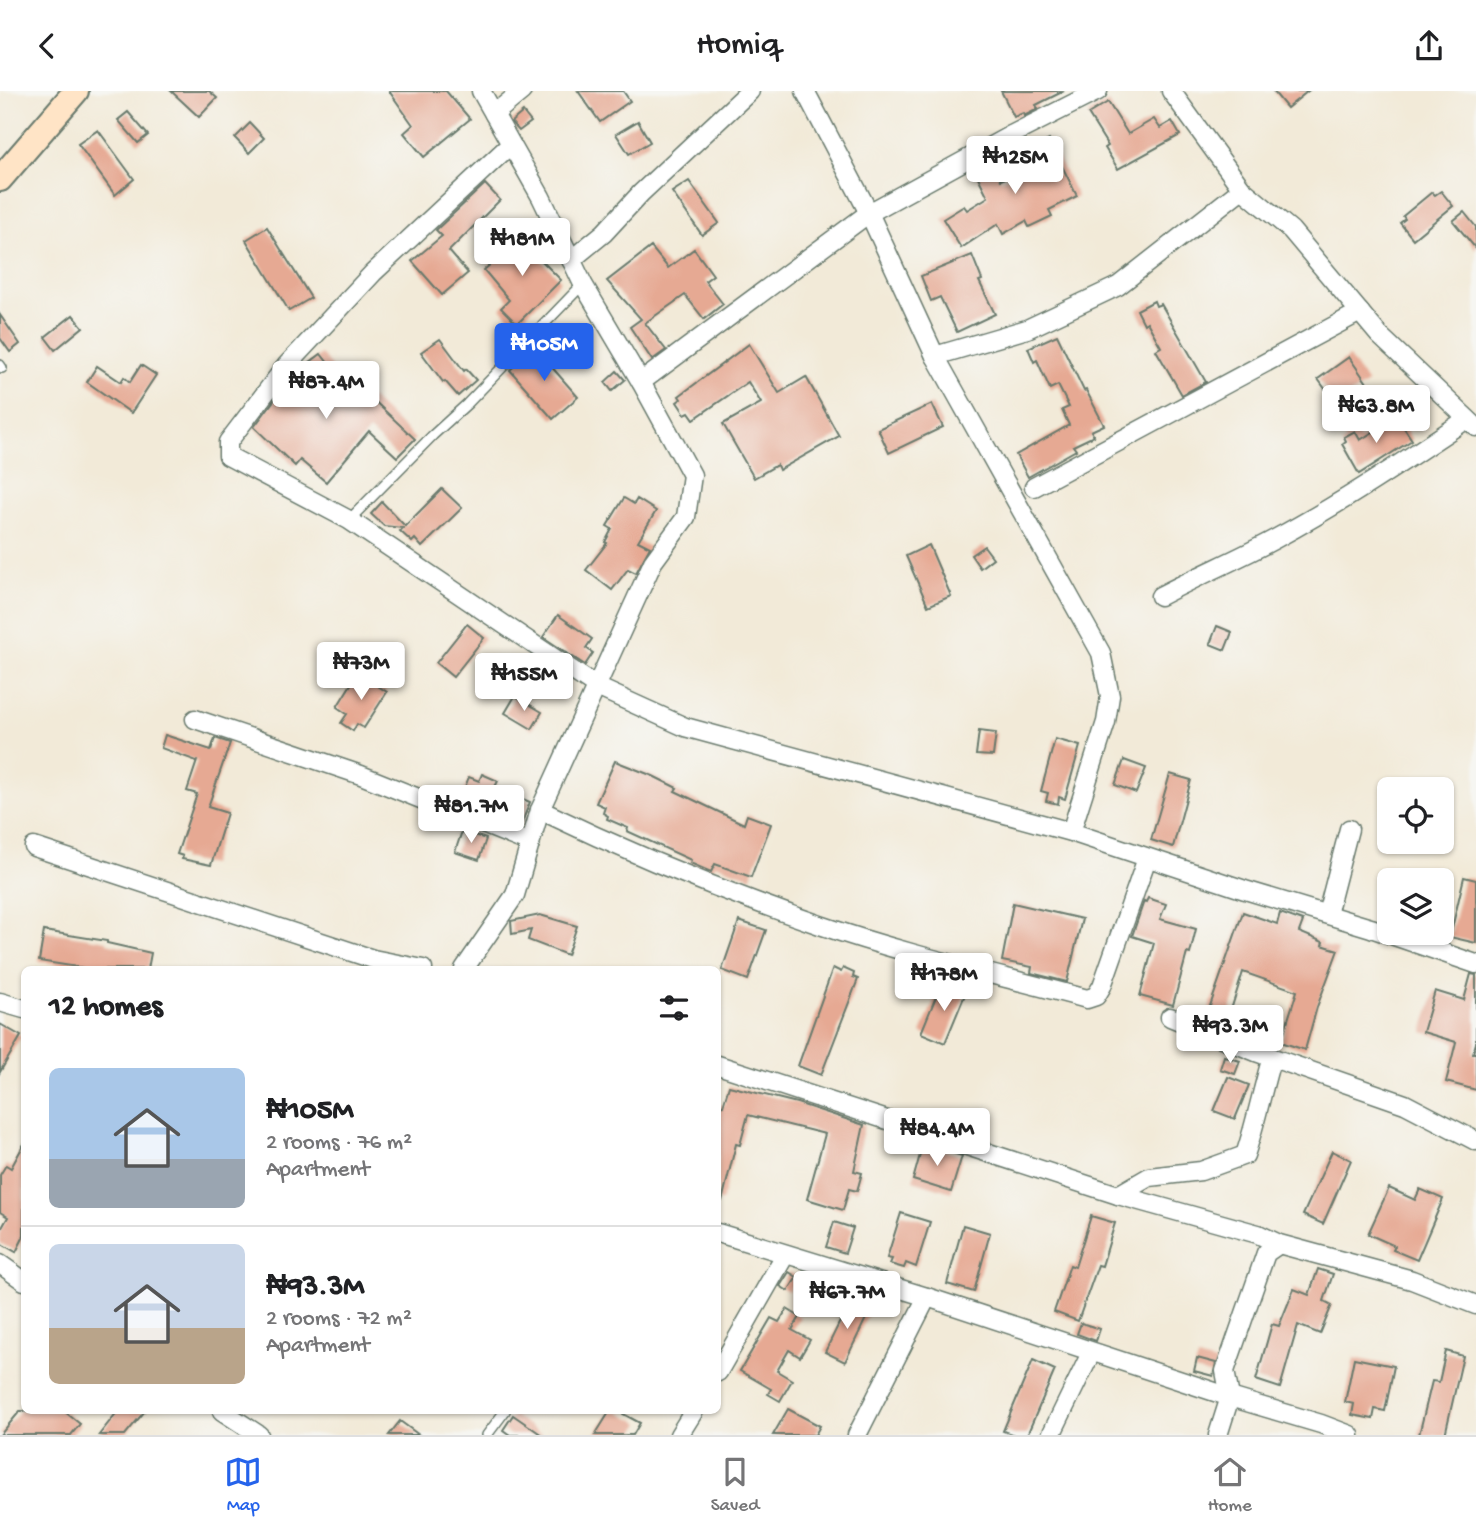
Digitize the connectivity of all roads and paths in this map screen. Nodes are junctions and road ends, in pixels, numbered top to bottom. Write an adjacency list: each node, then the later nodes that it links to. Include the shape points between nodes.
1 (76, 91): 10 (street)
2 (481, 91): 8 (street)
3 (522, 91): 8 (street)
4 (750, 91): 13 (street)
5 (805, 91): 12 (street)
6 (1098, 91): 12 (street)
7 (1171, 91): 11 (street)
8 (494, 114): 9 (street)
9 (510, 145): 13 (street); 20 (street, via 373,273 286,366 228,442 228,456)
10 (0, 179)
11 (1242, 188): 15 (street, via 1291,230); 16 (street, via 1118,286 1027,329)
12 (869, 213): 16 (street); 17 (street)
13 (571, 260): 14 (street)
14 (583, 285): 17 (street); 20 (lane)
15 (1360, 312): 18 (street); 19 (street)
16 (935, 356): 26 (street, via 1101,653 1111,696)
17 (641, 382): 22 (street, via 692,475 686,517 653,562)
18 (1471, 423): 21 (street, via 1285,533)
19 (1034, 487)
20 (349, 520): 22 (street)
21 (1160, 596)
22 (597, 687): 24 (street); 26 (street, via 685,727)
23 (195, 719): 27 (street, via 361,775)
24 (540, 810): 27 (street); 29 (street, via 703,882 822,926 1087,999 1096,996 1102,986)
25 (1349, 829): 30 (street)
26 (1071, 832): 29 (street)
27 (530, 843): 34 (street, via 514,895)
28 (34, 847): 31 (street)
29 (1147, 858): 30 (street)
30 (1327, 914): 32 (street)
31 (371, 964): 33 (street)
32 (1476, 964)
33 (392, 966)
34 (466, 966)
35 (0, 1002): 36 (street)
36 (21, 1008)
37 (1170, 1017): 38 (street)
38 (1272, 1057): 40 (street, via 1405,1104); 41 (street, via 1245,1155 1201,1171 1149,1177)
39 (721, 1066): 41 (street)
40 (1476, 1141)
41 (1118, 1195): 43 (street)
42 (721, 1234): 44 (street)
43 (1279, 1244): 48 (street, via 1412,1280); 51 (street, via 1266,1253 1225,1371)
44 (785, 1255): 47 (street); 50 (street)
45 (0, 1264): 46 (street)
46 (21, 1279)
47 (928, 1297): 49 (street); 58 (street)
48 (1476, 1305)
49 (1091, 1353): 51 (street); 59 (street)
50 (721, 1367)
51 (1230, 1397): 60 (street); 61 (street)
52 (227, 1414): 55 (street)
53 (503, 1414): 56 (lane)
54 (692, 1414): 57 (street)
55 (259, 1435)
56 (487, 1435)
57 (679, 1435)
58 (857, 1435)
59 (1051, 1435)
60 (1218, 1435)
61 (1350, 1435)

